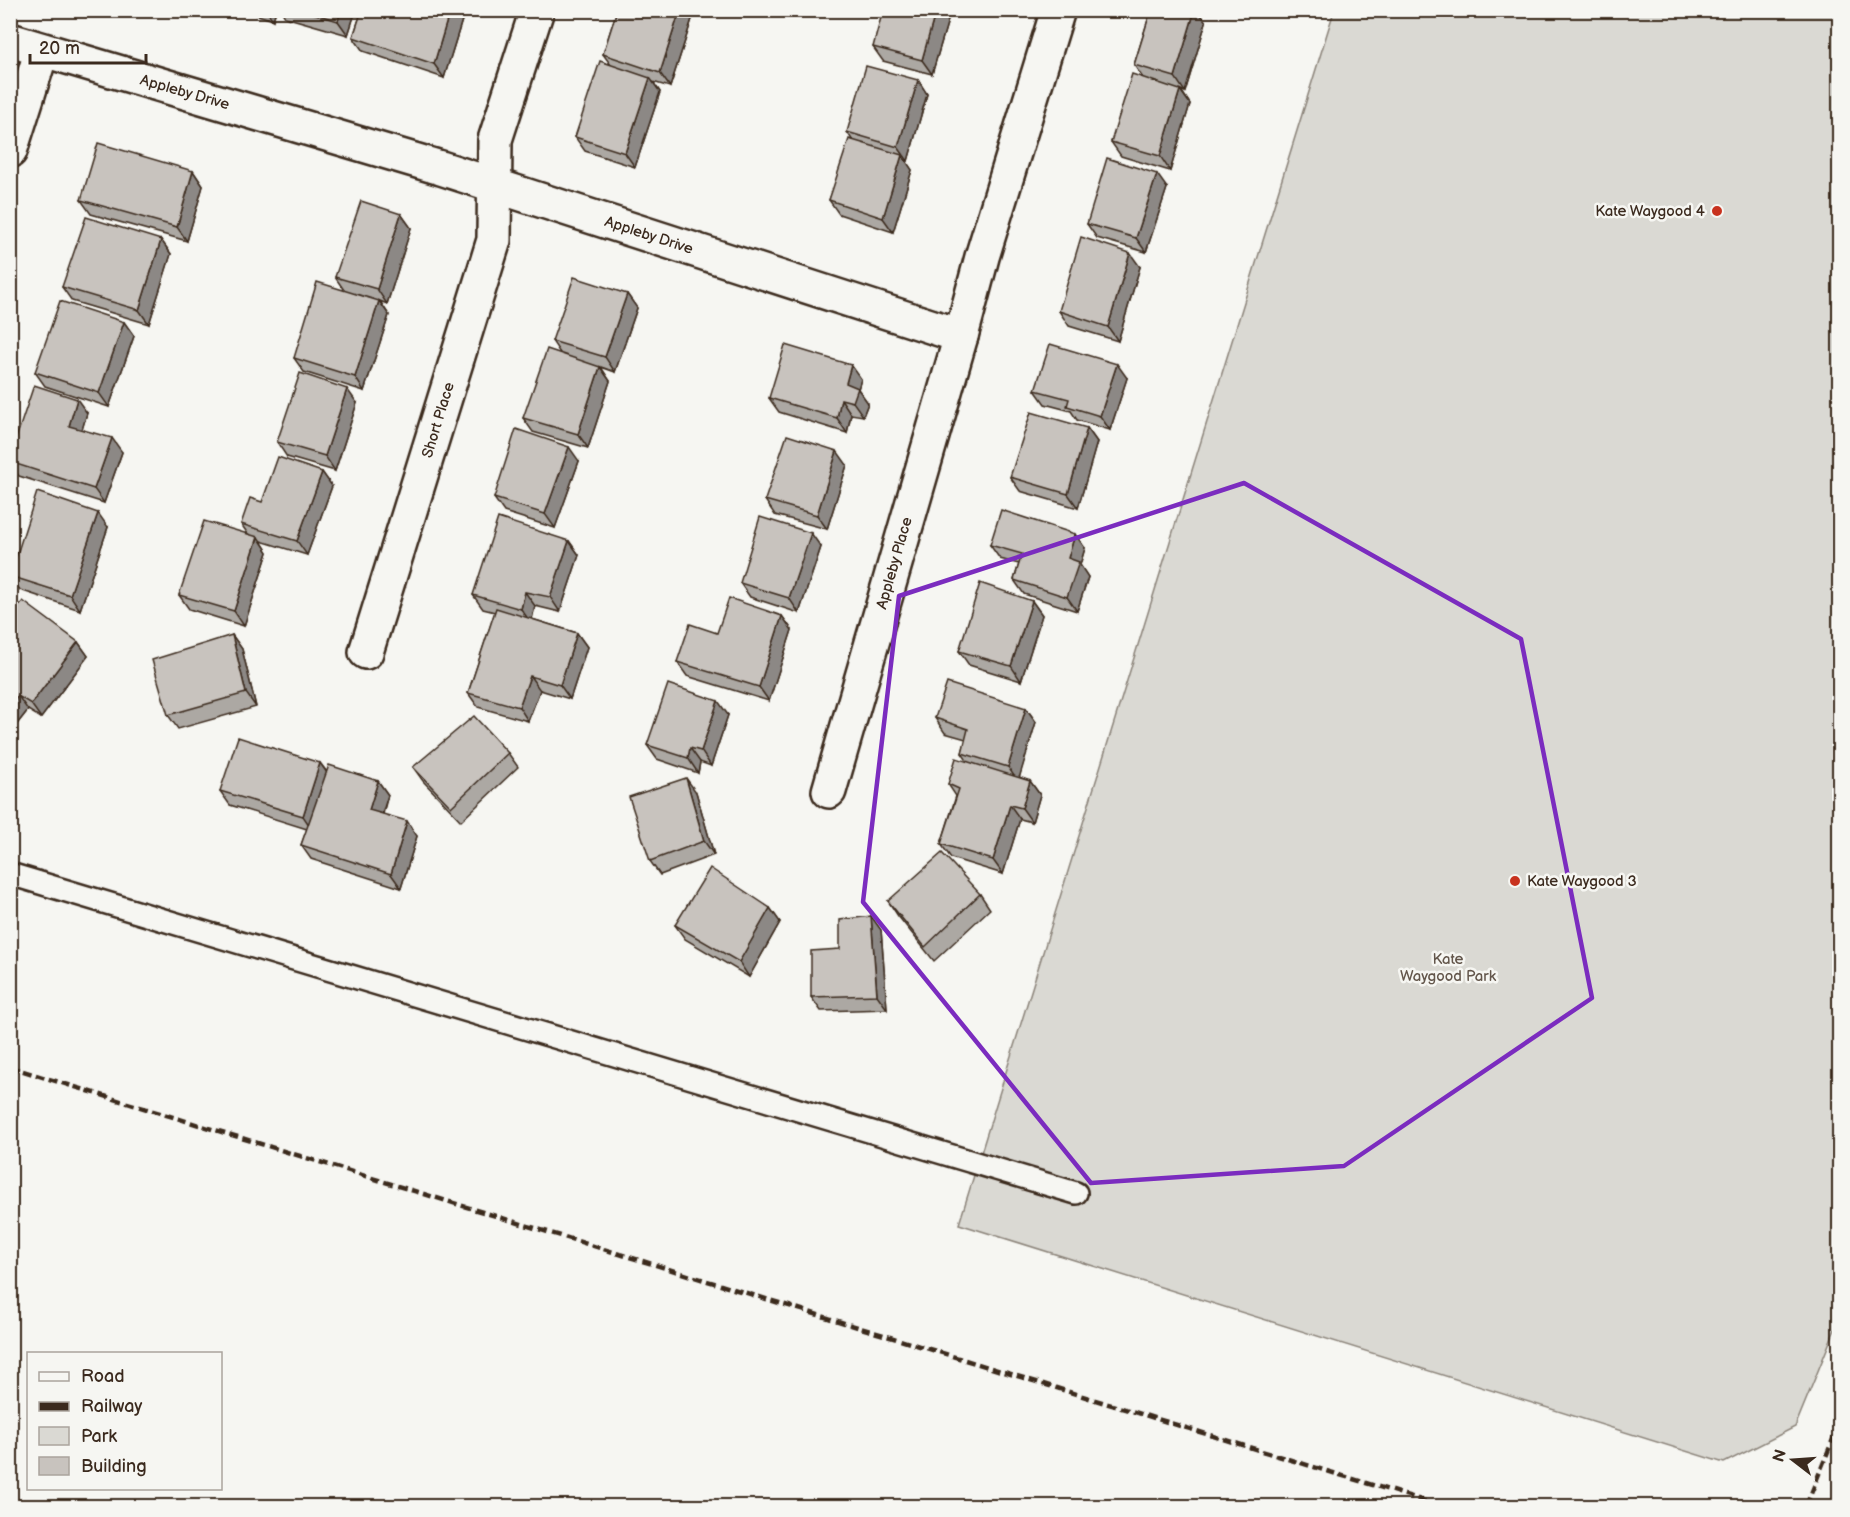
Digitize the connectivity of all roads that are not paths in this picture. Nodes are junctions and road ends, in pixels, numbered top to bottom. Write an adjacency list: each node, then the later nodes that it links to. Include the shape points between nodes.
1 (537, 10): 6 (street, Short Place, via 495,140)
2 (1058, 10): 7 (street)
3 (10, 40): 4 (street, Appleby Drive)
4 (42, 50): 5 (street); 6 (street, Appleby Drive)
5 (10, 151)
6 (494, 186): 7 (street, Appleby Drive); 8 (street, Short Place, via 494,240)
7 (961, 336): 9 (street, Appleby Place)
8 (366, 652)
9 (829, 791)
10 (10, 874): 11 (lane)
11 (1076, 1193)

